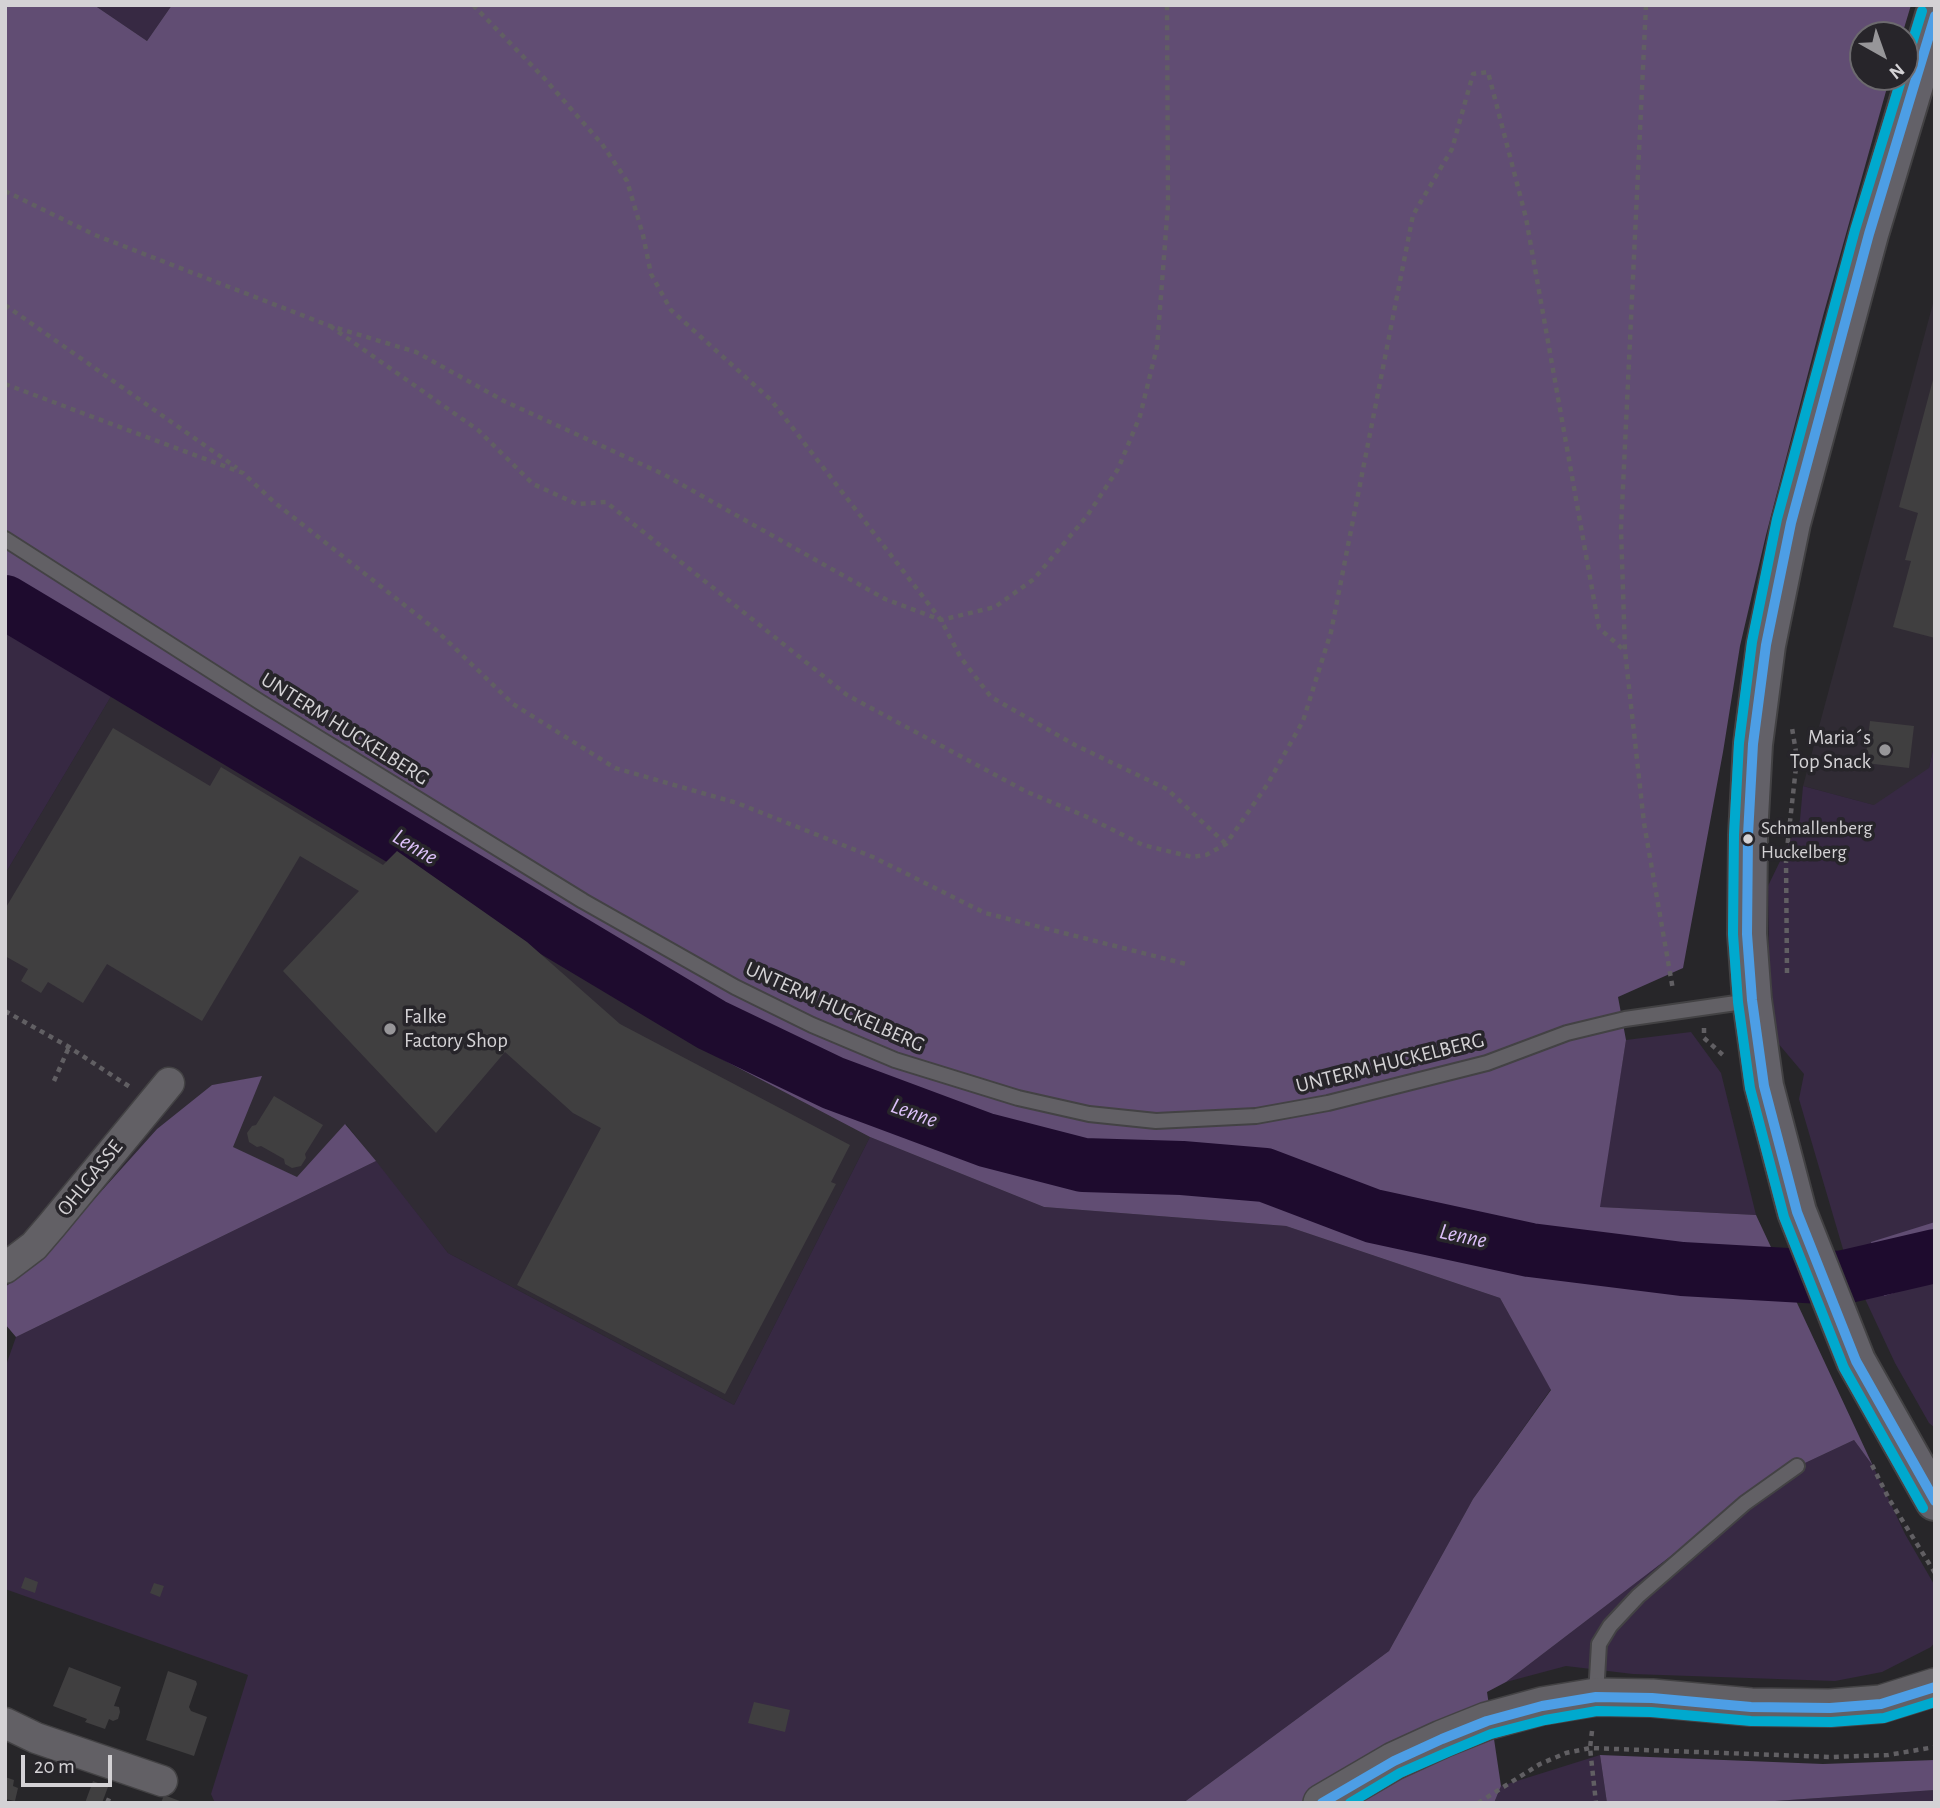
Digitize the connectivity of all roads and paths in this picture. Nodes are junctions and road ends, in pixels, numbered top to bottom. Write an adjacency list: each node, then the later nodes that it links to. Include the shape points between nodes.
1 (473, 5): 11 (path, via 603,144 627,181 650,274 671,310 771,400)
2 (1167, 5): 11 (path, via 1168,205 1157,347 1140,416 1112,478 1034,579 995,607)
3 (1646, 5): 12 (path, via 1621,529)
4 (1935, 15): 17 (main road, via 1869,234 1791,523 1766,645 1752,752 1748,835)
5 (5, 191): 7 (path, via 95,235)
6 (5, 305): 9 (path)
7 (330, 326): 11 (path, via 416,352 503,401 663,474 886,599); 14 (path, via 478,429 533,484 576,504 606,502 847,695 1027,792 1143,845 1192,856 1206,855)
8 (5, 384): 9 (path)
9 (243, 473): 15 (path, via 436,630 513,704 615,768 737,803 873,857 985,913)
10 (5, 539): 19 (lane, UNTERM HUCKELBERG, via 583,901 735,988 895,1060 1018,1098 1089,1114 1156,1121 1256,1116 1487,1063 1567,1033)
11 (941, 620): 14 (path, via 961,658 990,697 1075,746 1167,789)
12 (1625, 651): 14 (path, via 1599,628 1526,218 1488,72 1473,74 1452,149 1413,215 1331,632 1303,721); 19 (path, via 1644,822)
13 (1797, 758): 16 (path, via 1786,858)
14 (1226, 844)
15 (1186, 964)
16 (1787, 977)
17 (1752, 1000): 19 (lane, UNTERM HUCKELBERG); 24 (main road, via 1764,1086 1797,1212)
18 (5, 1012): 20 (path)
19 (1677, 1012)
20 (69, 1047): 21 (path); 22 (path)
21 (54, 1081)
22 (160, 1092): 23 (street, OHLGASSE, via 52,1225)
23 (5, 1268)
24 (1888, 1457): 26 (main road); 27 (path, via 1889,1499)
25 (1797, 1466): 29 (lane, via 1745,1503 1610,1626 1599,1644)
26 (1935, 1501)
27 (1935, 1573)
28 (1935, 1687): 29 (street, via 1881,1704 1830,1708)
29 (1596, 1697): 34 (street, via 1487,1721 1394,1761)
30 (5, 1723): 33 (street)
31 (1935, 1747): 32 (path, via 1831,1757)
32 (1590, 1748): 35 (path, via 1540,1764); 36 (path)
33 (162, 1781)
34 (1322, 1803)
35 (1478, 1803)
36 (1596, 1803)

